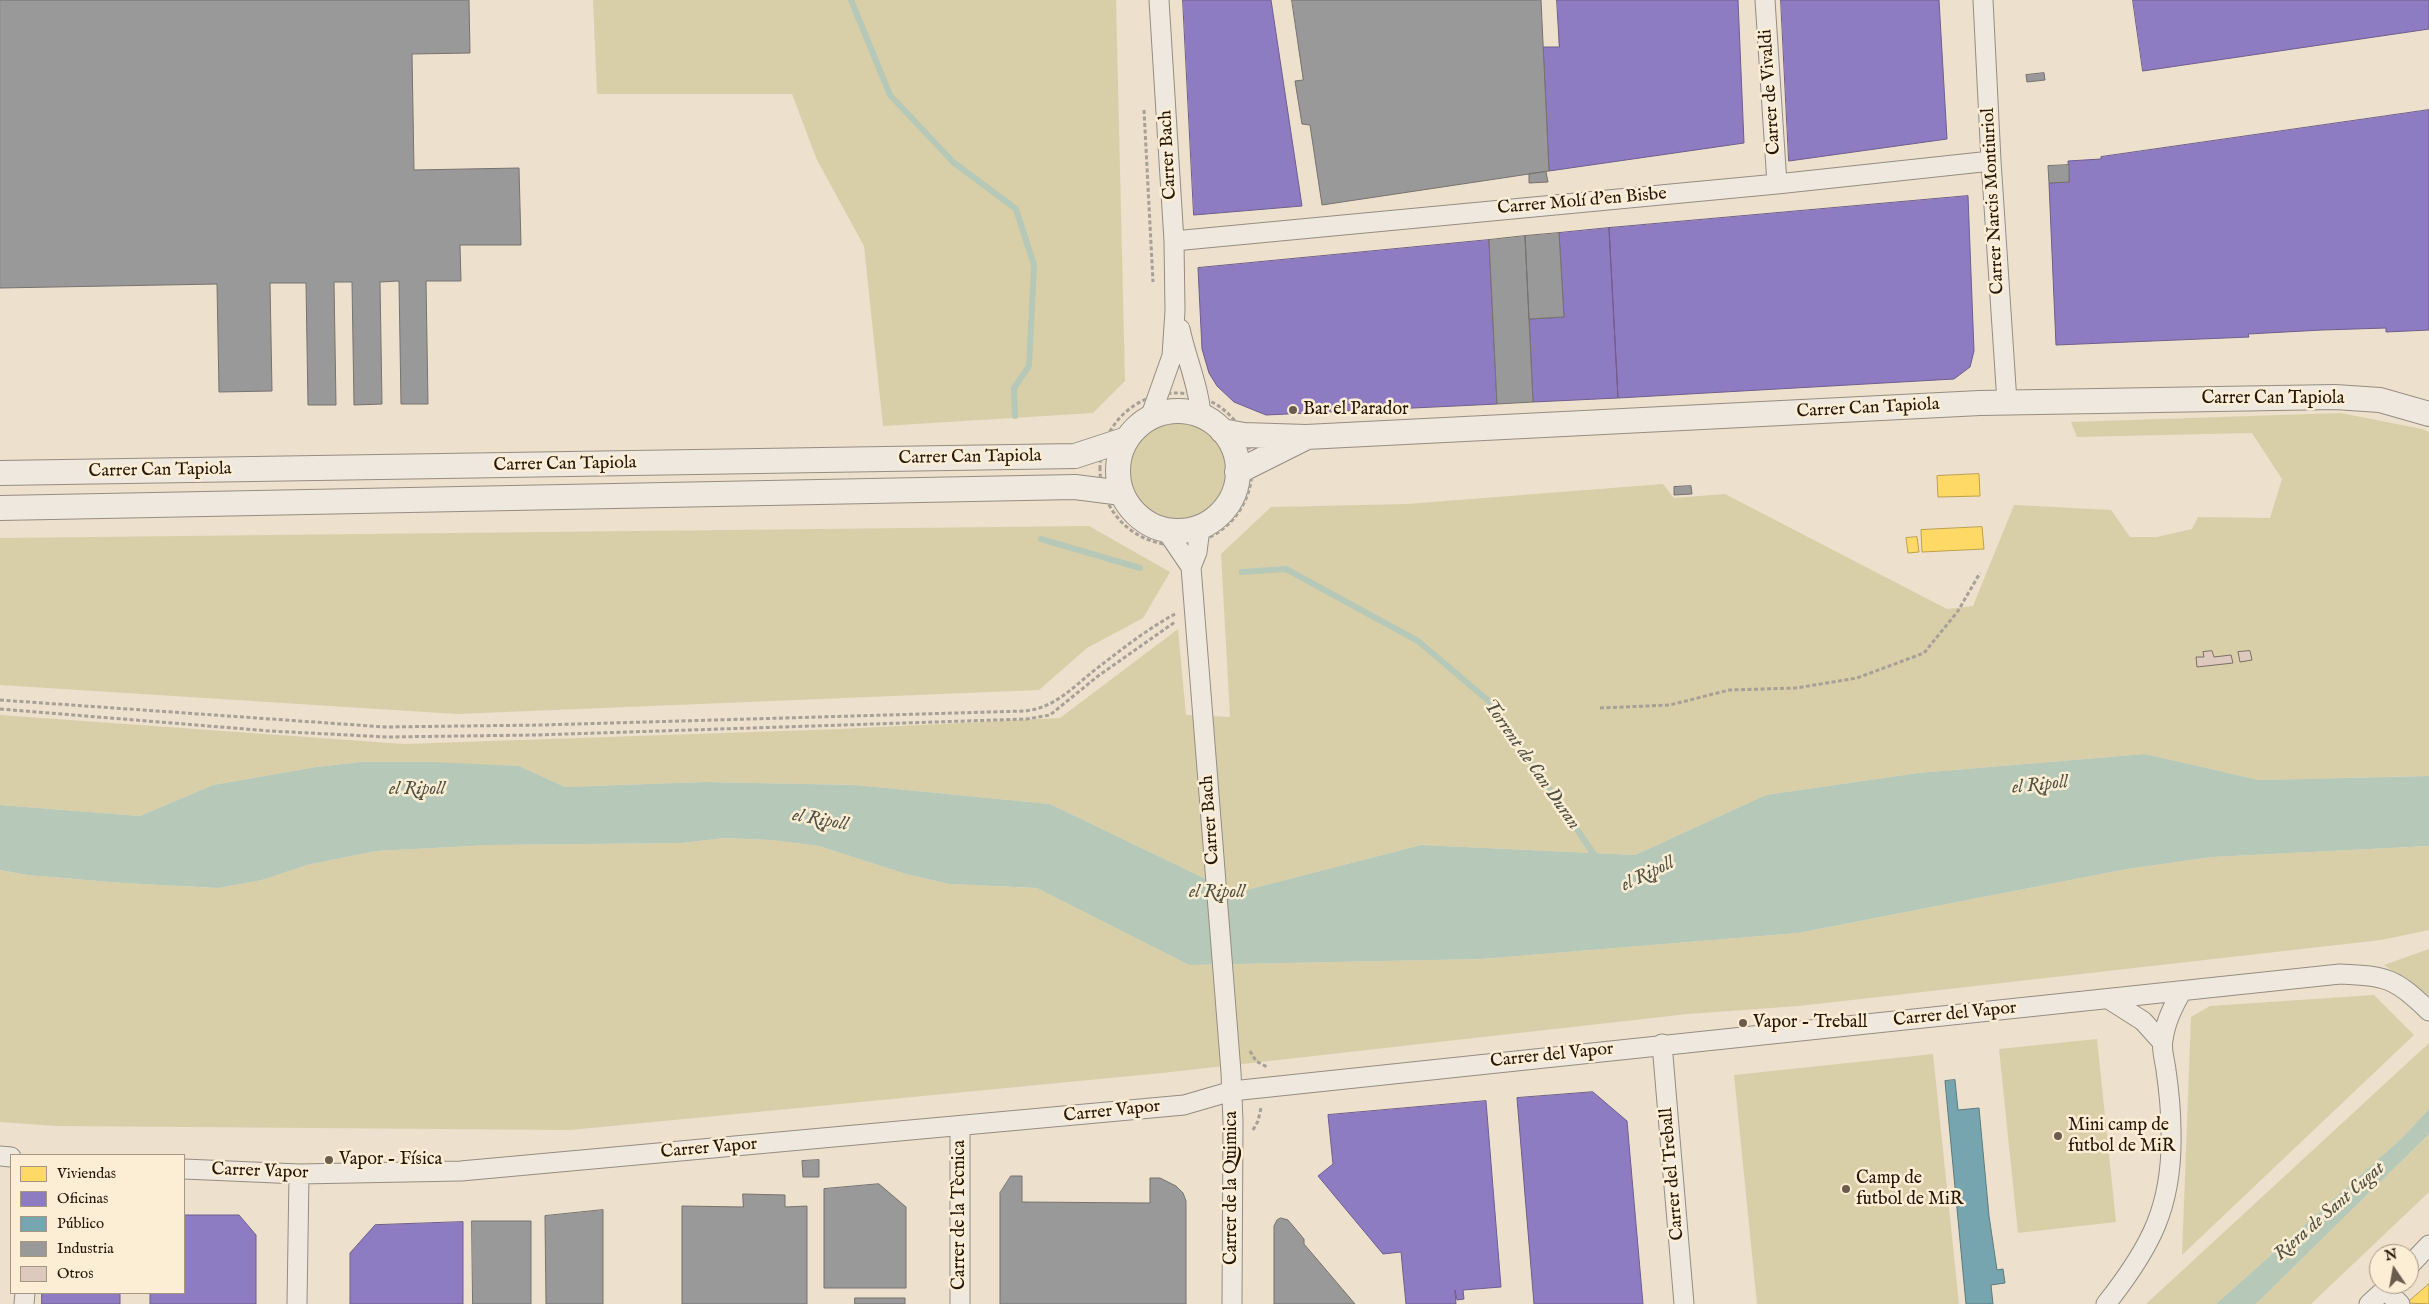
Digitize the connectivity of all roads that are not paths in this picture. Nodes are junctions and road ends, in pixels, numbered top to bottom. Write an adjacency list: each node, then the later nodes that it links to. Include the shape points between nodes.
1 (1159, 0): 6 (street, Carrer Bach)
2 (1765, 0): 5 (street, Carrer de Vivaldi)
3 (1984, 0): 4 (street, Carrer Narcis Montiuriol)
4 (1991, 161): 5 (street, Carrer Molí d'en Bisbe); 9 (street, Carrer Narcis Montiuriol)
5 (1777, 184): 6 (street, Carrer Molí d'en Bisbe)
6 (1174, 241): 7 (street, Carrer Bach)
7 (1175, 311): 8 (street, Carrer Bach, via 1172,356); 10 (street, Carrer Bach)
8 (1153, 401): 10 (street, via 1167,413 1184,412); 14 (street)
9 (2007, 402): 11 (street, Carrer Can Tapiola, via 2335,397 2380,400); 13 (street, Carrer Can Tapiola)
10 (1200, 406): 12 (street)
11 (2429, 414)
12 (1233, 433): 13 (street, Carrer Can Tapiola); 15 (street, via 1236,458)
13 (1306, 437): 15 (street, Carrer Can Tapiola)
14 (1127, 439): 16 (street, Carrer Can Tapiola, via 1075,456); 17 (street, via 1119,457)
15 (1245, 468): 19 (street, via 1230,501)
16 (0, 473)
17 (1113, 492): 18 (street, Carrer Can Tapiola, via 1065,487); 20 (street, via 1139,517)
18 (0, 508)
19 (1198, 535): 20 (street, via 1187,531); 21 (street, Carrer Bach, via 1197,552)
20 (1171, 537): 21 (street, Carrer Bach)
21 (1191, 567): 27 (street, Carrer Bach, via 1188,615 1202,705)
22 (2182, 991): 23 (street, Carrer del Vapor); 24 (street, Carrer del Vapor, via 2340,974 2368,975 2399,985); 25 (street, via 2169,1017)
23 (2110, 1000): 25 (street, via 2142,1021); 26 (street, Carrer del Vapor)
24 (2429, 1011)
25 (2162, 1042): 38 (street, via 2171,1129 2166,1192 2152,1238 2135,1267)
26 (1662, 1044): 27 (street, Carrer del Vapor); 37 (street, Carrer del Treball)
27 (1231, 1081): 28 (street, Carrer Vapor, via 1184,1105); 36 (street, Carrer de la Quimica)
28 (960, 1127): 30 (street, Carrer Vapor, via 460,1171); 35 (street, Carrer de la Tècnica)
29 (185, 1169): 30 (street, Carrer Vapor)
30 (299, 1174): 34 (street)
31 (2429, 1245): 32 (street)
32 (2419, 1256)
33 (2380, 1294): 39 (street)
34 (297, 1304)
35 (960, 1304)
36 (1232, 1304)
37 (1684, 1304)
38 (2106, 1304)
39 (2369, 1304)

